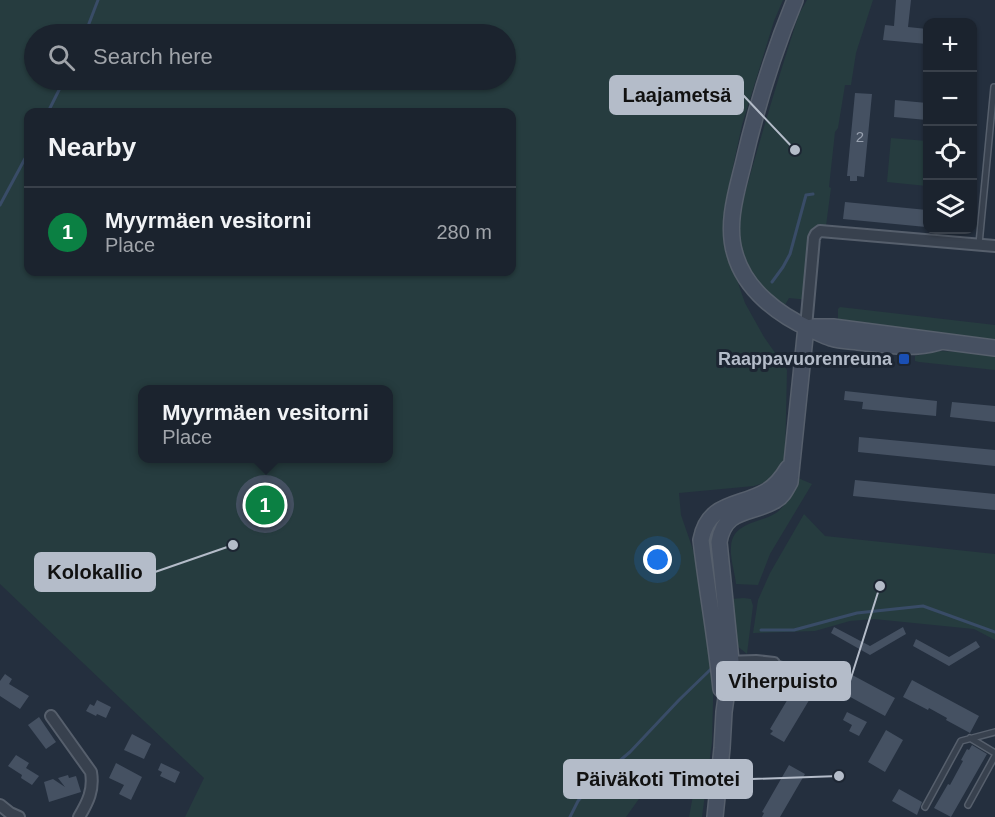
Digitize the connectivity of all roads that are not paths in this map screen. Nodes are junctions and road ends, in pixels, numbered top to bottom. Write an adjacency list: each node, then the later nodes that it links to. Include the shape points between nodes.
1 (795, 0): 5 (main road, via 759,101 733,204 732,228 735,255 750,282 770,304)
2 (994, 87): 3 (lane)
3 (979, 244): 4 (street); 5 (street, via 820,231 814,238)
4 (995, 246)
5 (806, 327): 6 (main road); 7 (main road, via 792,460 773,487 718,511 703,530 709,605)
6 (995, 348)
7 (725, 662): 8 (street); 19 (main road, via 722,748)
8 (774, 663): 9 (lane)
9 (805, 676)
10 (51, 716): 18 (street, via 91,772 92,790)
11 (995, 732): 12 (lane)
12 (970, 738): 13 (lane); 16 (lane, via 961,741)
13 (995, 755): 15 (lane)
14 (0, 805): 17 (street)
15 (968, 805)
16 (925, 807)
17 (19, 817)
18 (79, 817)
19 (714, 817)

